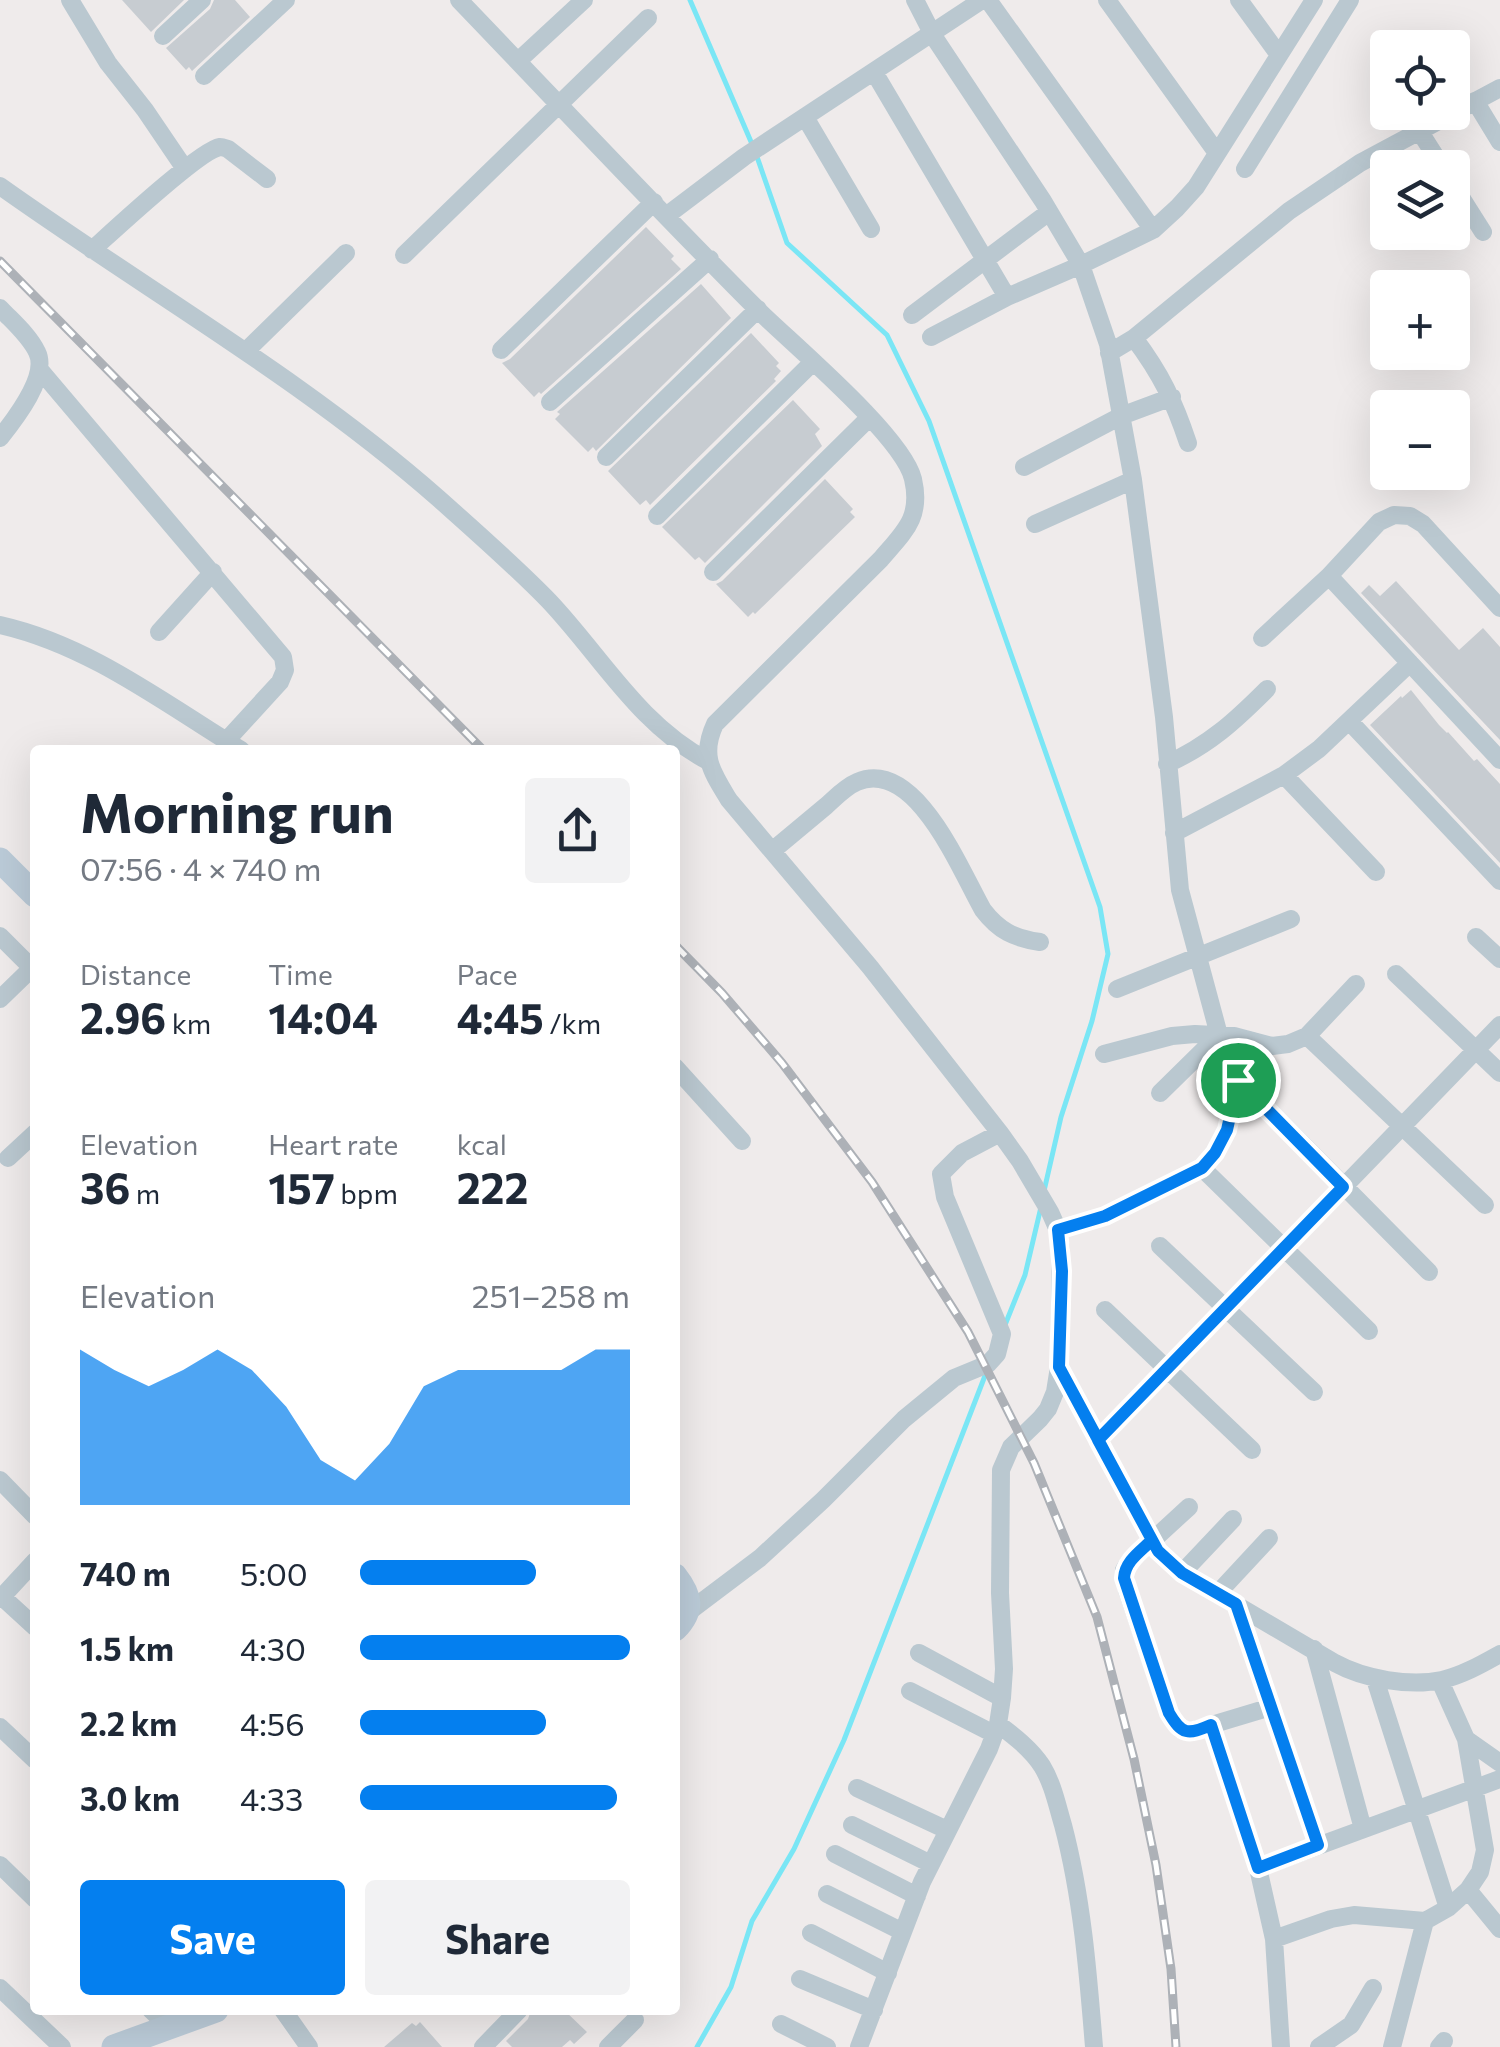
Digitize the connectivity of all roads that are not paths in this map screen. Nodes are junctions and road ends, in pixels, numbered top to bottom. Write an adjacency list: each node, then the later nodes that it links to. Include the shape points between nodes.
1 (70, 0): 27 (street)
2 (202, 0): 14 (street)
3 (459, 0): 16 (street)
4 (584, 0): 16 (street)
5 (915, 0): 13 (street)
6 (985, 0): 13 (street); 35 (street)
7 (1107, 0): 26 (street)
8 (1239, 0): 15 (street)
9 (1314, 0): 15 (street)
10 (1350, 0): 28 (street)
11 (275, 4): 18 (street)
12 (648, 18): 21 (street)
13 (932, 33): 17 (street); 33 (street)
14 (163, 36)
15 (1279, 54): 26 (street)
16 (518, 62): 21 (street)
17 (874, 72): 22 (street); 41 (street)
18 (204, 76)
19 (1500, 88): 20 (street)
20 (1475, 101): 23 (street); 24 (street)
21 (558, 103): 31 (street); 39 (street)
22 (805, 117): 31 (street); 34 (street)
23 (1420, 132): 25 (street); 48 (street, via 1289,212)
24 (1500, 142)
25 (1431, 150)
26 (1217, 153): 35 (street, via 1196,187)
27 (185, 169): 29 (street, via 221,147); 37 (street)
28 (1245, 169)
29 (267, 179)
30 (0, 186): 37 (street)
31 (660, 209): 40 (street); 49 (street)
32 (1470, 211): 36 (street)
33 (1050, 212): 41 (street); 42 (street)
34 (870, 229)
35 (1152, 230): 42 (street)
36 (1483, 232)
37 (92, 250): 50 (street)
38 (346, 253): 50 (street)
39 (404, 255)
40 (710, 259): 45 (street); 55 (street)
41 (985, 260): 43 (street); 46 (street)
42 (1080, 266): 43 (street); 51 (street)
43 (1007, 297): 47 (street)
44 (0, 308): 53 (street, via 36,349)
45 (758, 309): 52 (street); 60 (street)
46 (912, 315)
47 (931, 337)
48 (1134, 338): 51 (street); 54 (street)
49 (501, 350)
50 (246, 351): 76 (street, via 436,497 547,599 653,724)
51 (1109, 352): 56 (street)
52 (812, 363): 57 (street); 63 (street)
53 (40, 370): 58 (street); 65 (street)
54 (1172, 396): 56 (street); 59 (street)
55 (550, 402)
56 (1121, 416): 61 (street); 62 (street)
57 (869, 418): 66 (street); 76 (street, via 913,477 914,518 882,559 715,724)
58 (0, 438)
59 (1188, 443)
60 (606, 457)
61 (1024, 467)
62 (1133, 480): 64 (street); 78 (street)
63 (657, 516)
64 (1035, 524)
65 (213, 572): 70 (street); 75 (street, via 285,664)
66 (714, 572)
67 (1329, 576): 68 (street, via 1379,522 1410,516); 71 (street); 72 (street)
68 (1500, 608)
69 (0, 625): 75 (street, via 78,652)
70 (159, 632)
71 (1262, 638)
72 (1410, 663): 74 (street); 77 (street)
73 (1267, 689): 78 (street, via 1223,732)
74 (1349, 721): 79 (street); 84 (street)
75 (233, 745)
76 (708, 760): 81 (street, via 729,800)
77 (1500, 760)
78 (1167, 764): 80 (street)
79 (1284, 776): 80 (street); 83 (street)
80 (1174, 833): 90 (street)
81 (772, 851): 89 (street, via 849,786 887,781 913,797 937,826 992,922 1011,936); 109 (street)
82 (0, 860): 85 (street)
83 (1376, 872)
84 (1500, 881)
85 (30, 890)
86 (1291, 919): 90 (street)
87 (0, 936): 92 (street)
88 (1476, 937): 91 (street)
89 (1040, 942)
90 (1197, 957): 96 (street); 99 (street)
91 (1500, 959)
92 (30, 966)
93 (30, 972): 97 (street)
94 (1396, 974): 102 (street)
95 (1356, 984): 100 (street)
96 (1117, 989)
97 (0, 999)
98 (1500, 1025): 102 (street)
99 (1219, 1035): 101 (street); 103 (street, via 1172,1036); 107 (street)
100 (1306, 1036): 101 (street, via 1272,1046); 108 (street)
101 (1247, 1041): 106 (street)
102 (1476, 1050): 105 (street); 108 (street)
103 (1104, 1054)
104 (680, 1073): 111 (street)
105 (1500, 1073)
106 (1238, 1080): 113 (street, via 1227,1130); 114 (street)
107 (1160, 1093)
108 (1402, 1126): 114 (street); 115 (street)
109 (1000, 1133): 116 (street); 140 (street, via 962,1153 941,1174 1002,1334 997,1354 904,1419 760,1558)
110 (30, 1138): 112 (street)
111 (742, 1142)
112 (8, 1158)
113 (1202, 1168): 116 (street, via 1105,1216); 118 (street)
114 (1343, 1187): 118 (street); 119 (street)
115 (1484, 1205)
116 (1054, 1221): 123 (street, via 1062,1271)
117 (1160, 1246): 120 (street)
118 (1284, 1248): 120 (street); 122 (street)
119 (1429, 1272)
120 (1226, 1308): 124 (street); 125 (street)
121 (1104, 1310): 124 (street)
122 (1369, 1331)
123 (1059, 1367): 126 (street); 148 (street, via 1048,1409 1011,1447 1001,1470)
124 (1168, 1369): 126 (street); 127 (street)
125 (1314, 1392)
126 (1098, 1440): 133 (street)
127 (1252, 1450)
128 (0, 1480): 130 (street)
129 (1189, 1507): 133 (street)
130 (30, 1511)
131 (1233, 1519): 135 (street)
132 (1268, 1538): 137 (street)
133 (1152, 1540): 135 (street); 150 (street, via 1124,1570 1126,1590 1169,1713 1180,1730)
134 (30, 1566): 138 (street)
135 (1182, 1573): 137 (street)
136 (680, 1583): 140 (street, via 689,1603)
137 (1217, 1594): 139 (street)
138 (1, 1597): 141 (street)
139 (1236, 1604): 142 (street); 149 (street)
140 (681, 1621)
141 (30, 1623)
142 (1314, 1650): 145 (street); 161 (street)
143 (919, 1653): 148 (street)
144 (1500, 1654): 146 (street)
145 (1375, 1679): 146 (street); 159 (street)
146 (1440, 1680): 153 (street)
147 (910, 1691): 152 (street)
148 (1002, 1698): 152 (street)
149 (1271, 1707): 150 (street); 163 (street)
150 (1211, 1725): 167 (street)
151 (0, 1727): 154 (street)
152 (996, 1729): 162 (street); 197 (street, via 1032,1754 1054,1792 1080,1902)
153 (1466, 1738): 155 (street); 158 (street)
154 (30, 1755)
155 (1500, 1763)
156 (1500, 1779): 158 (street)
157 (857, 1788): 162 (street)
158 (1474, 1788): 159 (street); 168 (street, via 1486,1850)
159 (1418, 1809): 161 (street); 172 (street)
160 (852, 1826): 165 (street)
161 (1363, 1829): 163 (street)
162 (947, 1830): 165 (street)
163 (1318, 1845): 167 (street)
164 (835, 1854): 171 (street)
165 (931, 1864): 171 (street)
166 (0, 1866): 169 (street)
167 (1258, 1868): 177 (street)
168 (1468, 1890): 172 (street); 174 (street)
169 (30, 1894)
170 (826, 1894): 175 (street)
171 (917, 1896): 175 (street)
172 (1448, 1908): 173 (street)
173 (1425, 1920): 177 (street, via 1354,1915); 200 (street)
174 (1500, 1929)
175 (903, 1932): 178 (street)
176 (812, 1933): 178 (street)
177 (1274, 1939): 198 (street)
178 (888, 1973): 182 (street)
179 (800, 1980): 182 (street)
180 (0, 1988): 190 (street)
181 (1373, 1988): 199 (street, via 1351,2025)
182 (874, 2010): 196 (street)
183 (185, 2015): 186 (street)
184 (287, 2015): 192 (street)
185 (514, 2015): 193 (street)
186 (160, 2019): 189 (street)
187 (635, 2020): 194 (street)
188 (781, 2024): 195 (street)
189 (144, 2043): 191 (street)
190 (62, 2047)
191 (114, 2047)
192 (309, 2047)
193 (482, 2047)
194 (608, 2047)
195 (827, 2047)
196 (860, 2047)
197 (1094, 2047)
198 (1281, 2047)
199 (1319, 2047)
200 (1392, 2047)

